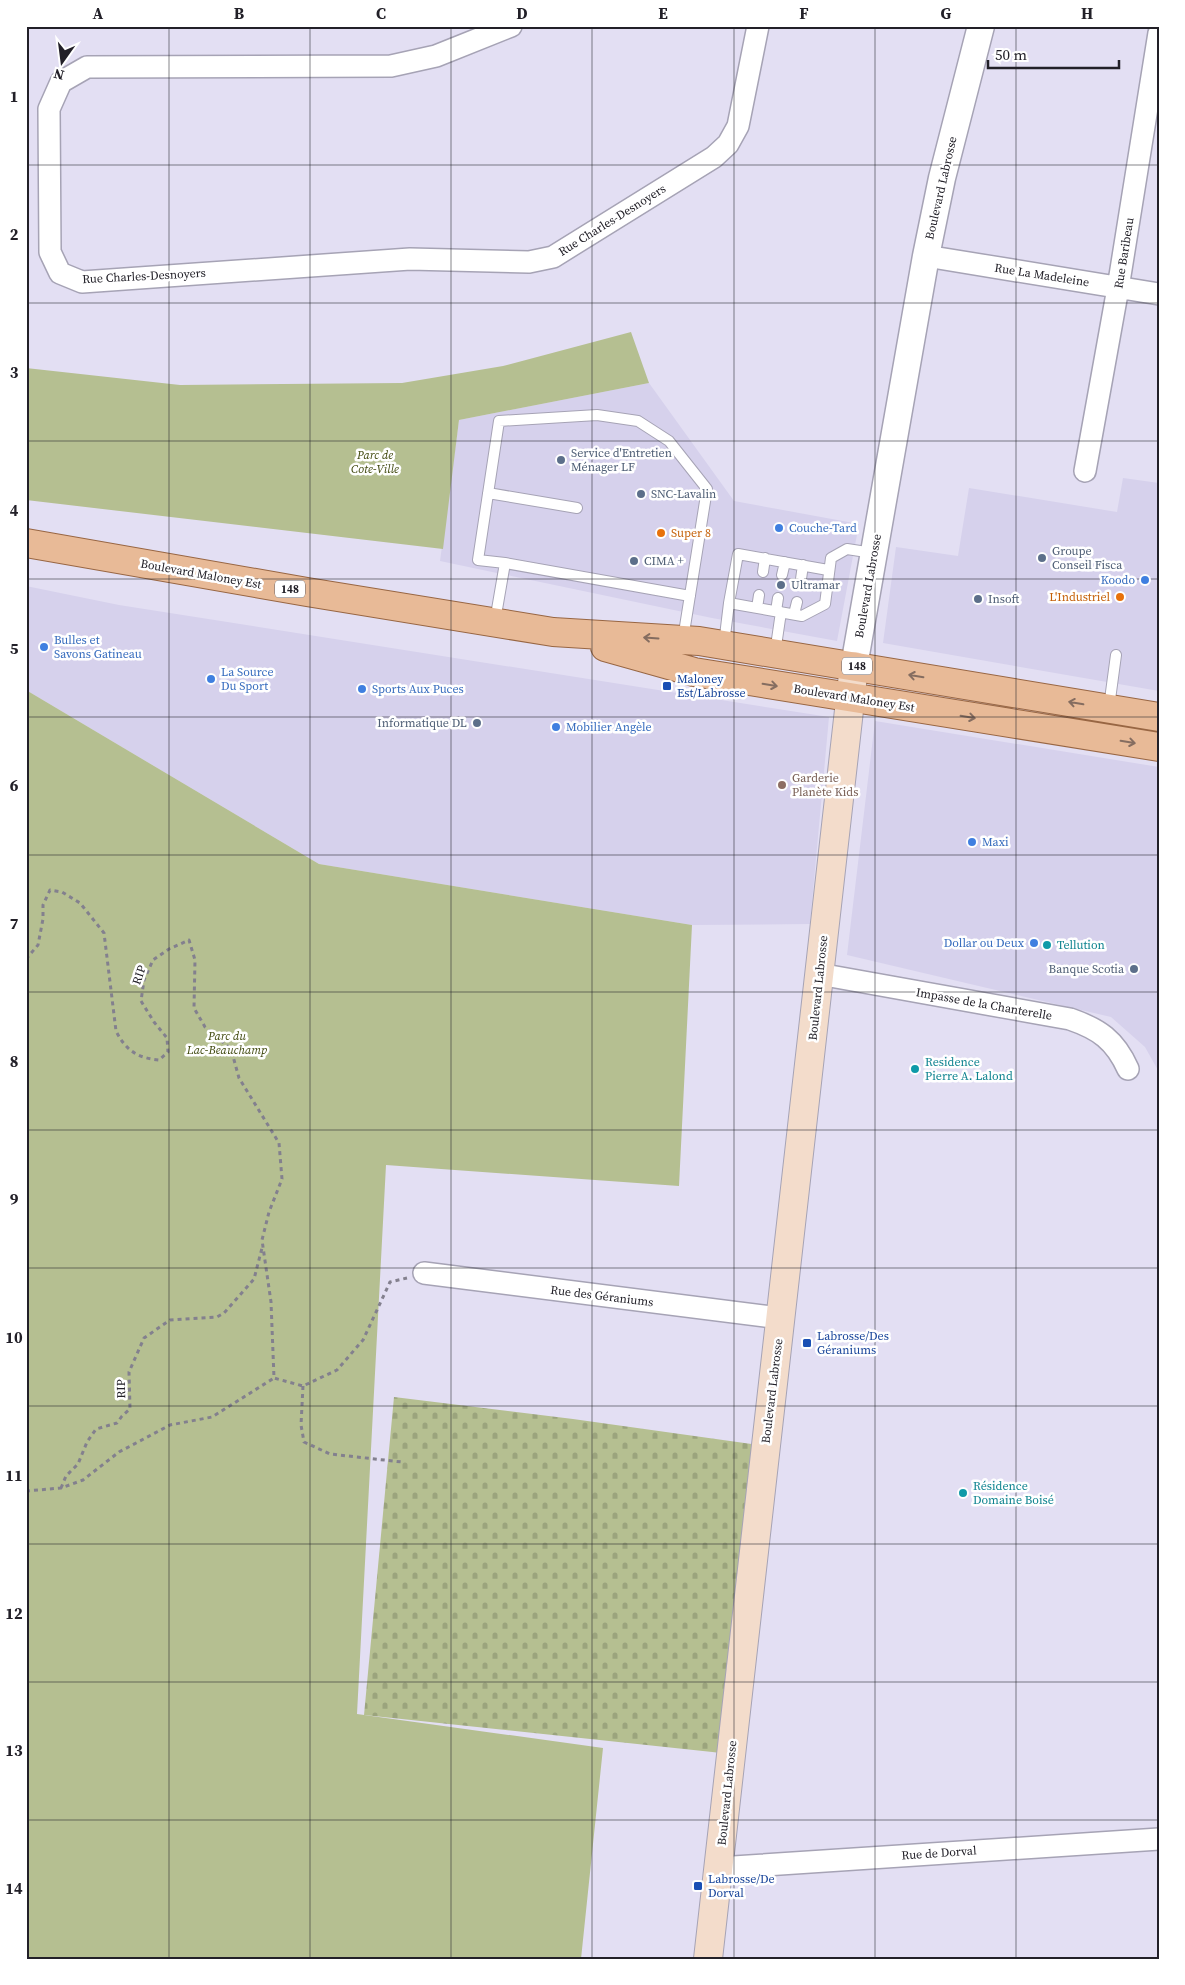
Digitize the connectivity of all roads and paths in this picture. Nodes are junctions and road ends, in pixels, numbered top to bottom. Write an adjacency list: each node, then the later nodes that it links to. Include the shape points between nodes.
1 (511, 26): 2 (street, Rue Charles-Desnoyers, via 436,56 391,66 87,67 61,82 49,109 50,252 60,273 82,282 410,259 528,262 553,257 714,157 728,144 738,126)
2 (758, 26)
3 (981, 26): 5 (street, Boulevard Labrosse, via 942,178)
4 (1159, 33): 6 (street, Rue Baribeau)
5 (926, 256): 6 (street, Rue La Madeleine); 12 (street, Boulevard Labrosse)
6 (1118, 288): 7 (street, Rue La Madeleine); 8 (street, Rue Baribeau)
7 (1159, 294)
8 (1085, 471)
9 (488, 493): 10 (lane); 15 (lane, via 478,560); 22 (lane, via 499,421 596,415 638,421 669,441 706,489)
10 (577, 508)
11 (26, 543): 29 (main road, Boulevard Maloney Est / 148)
12 (874, 553): 17 (lane, via 848,549 831,558); 35 (street, Boulevard Labrosse)
13 (765, 558): 14 (lane); 18 (lane); 25 (lane, via 738,554)
14 (784, 562): 16 (lane); 19 (lane)
15 (505, 563): 22 (lane); 29 (lane)
16 (804, 565): 17 (lane); 20 (lane)
17 (828, 570): 28 (lane, via 824,604 802,616)
18 (763, 572)
19 (782, 575)
20 (801, 579)
21 (759, 595): 26 (lane)
22 (690, 596): 31 (lane)
23 (778, 598): 27 (lane)
24 (797, 602): 28 (lane)
25 (729, 603): 26 (lane); 32 (lane)
26 (757, 608): 27 (lane)
27 (778, 612): 28 (lane); 33 (lane)
28 (794, 614)
29 (495, 622): 30 (main road, Boulevard Maloney Est / 148)
30 (553, 632): 31 (main road, Boulevard Maloney Est / 148, one-way to 30); 36 (main road, Boulevard Maloney Est / 148, one-way to 36, via 694,672)
31 (683, 640): 32 (main road, Boulevard Maloney Est / 148)
32 (724, 645): 33 (main road, Boulevard Maloney Est / 148)
33 (775, 654): 35 (main road, Boulevard Maloney Est / 148)
34 (1116, 655): 37 (lane)
35 (854, 666): 36 (main road, Boulevard Labrosse); 37 (main road, Boulevard Maloney Est / 148, one-way to 35)
36 (851, 698): 39 (main road, Boulevard Maloney Est / 148, one-way to 39); 41 (main road, Boulevard Labrosse)
37 (1109, 708): 38 (main road, Boulevard Maloney Est / 148)
38 (1159, 716)
39 (1159, 747)
40 (26, 959): 43 (path, RIP, via 38,945 43,905 50,890 62,892 80,903 104,933 116,1031 123,1046 145,1059 159,1060 168,1052 167,1038 141,1001 144,980 153,960 189,940 196,960 194,1008 205,1027 231,1049 239,1078 278,1143 282,1179 269,1212)
41 (820, 974): 42 (street, Impasse de la Chanterelle, via 1070,1019 1090,1026 1108,1039); 45 (main road, Boulevard Labrosse)
42 (1128, 1068)
43 (263, 1246): 46 (path, RIP, via 271,1302); 49 (path, RIP, via 254,1279 224,1312 217,1317 170,1320 144,1338 130,1372 130,1409 117,1423 96,1429)
44 (424, 1273): 45 (street, Rue des Géraniums); 47 (path, via 390,1282 364,1340 337,1370)
45 (780, 1318): 52 (main road, Boulevard Labrosse)
46 (274, 1378): 47 (path); 49 (path, via 212,1417 170,1425 119,1452 83,1480)
47 (303, 1386): 48 (path, via 301,1425 304,1442 330,1454)
48 (402, 1462)
49 (61, 1488): 50 (path)
50 (26, 1490)
51 (1159, 1839): 52 (street, Rue de Dorval)
52 (718, 1868): 53 (main road, Boulevard Labrosse)
53 (708, 1959)

